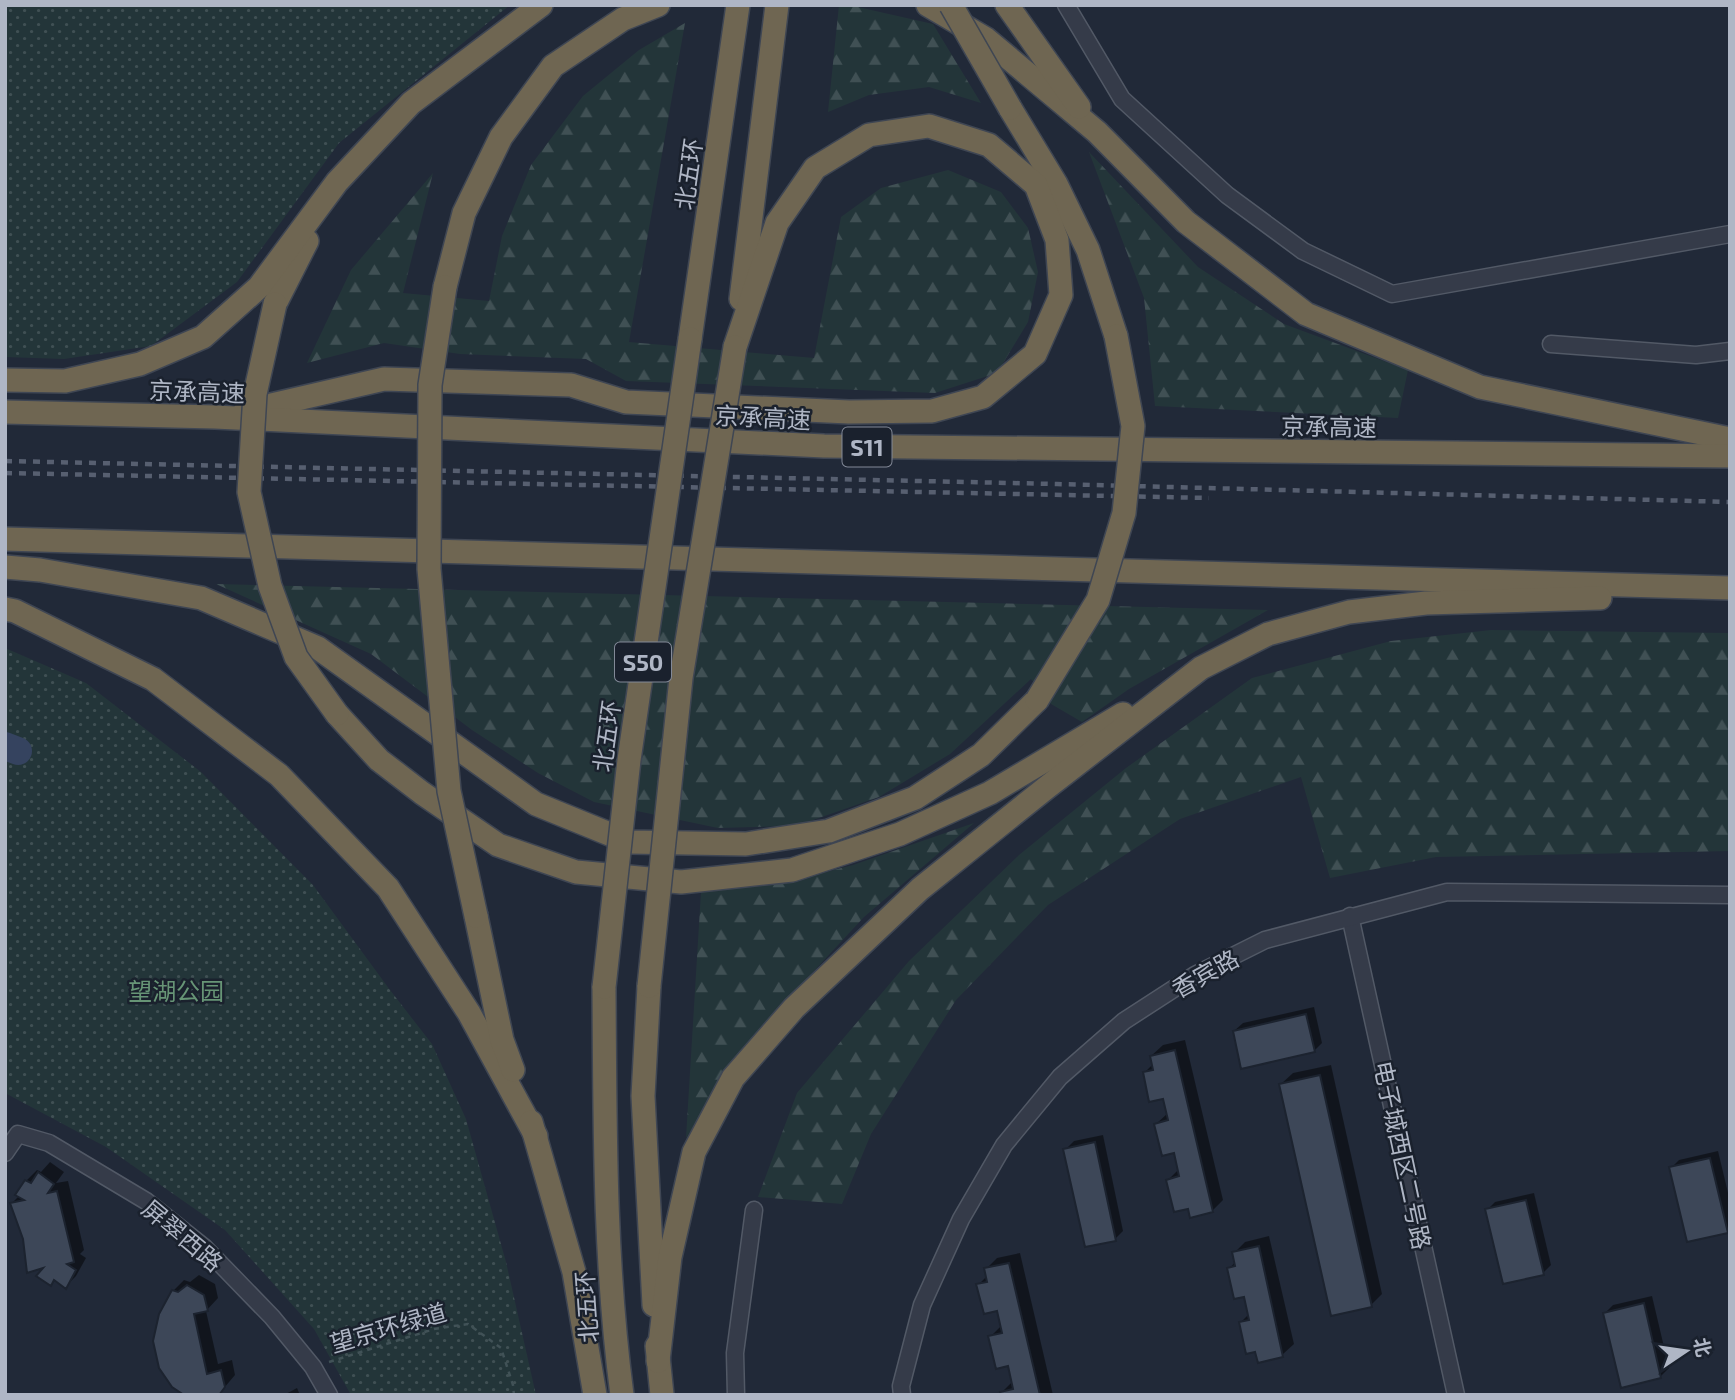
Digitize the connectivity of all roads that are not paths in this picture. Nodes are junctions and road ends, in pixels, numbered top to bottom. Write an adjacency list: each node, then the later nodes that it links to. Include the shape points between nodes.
1 (541, 5): 10 (highway, via 411,103)
2 (658, 5): 29 (highway, bridge, via 623,19 553,66 501,136 464,213 445,287 430,385 429,569 449,791 502,1040)
3 (738, 5): 35 (highway, 北五环 / S50, bridge, via 629,760 604,987 606,1217)
4 (928, 5): 9 (highway, via 986,39)
5 (951, 5): 21 (highway, bridge, via 1056,184 1088,250 1116,336 1133,426 1124,513 1098,600 1037,700 981,755 915,798 829,831 746,844 629,842 536,804 318,648 201,598)
6 (1007, 5): 9 (highway)
7 (1066, 5): 11 (street, via 1122,99 1227,195 1303,251 1392,294)
8 (776, 13): 13 (highway, S50)
9 (1097, 132): 18 (highway, via 1186,222 1307,314 1480,387)
10 (337, 182): 15 (highway, via 259,288 203,337 140,364 65,381); 25 (highway, bridge, via 275,304 255,394 250,492 270,586 296,657 337,714 379,760 498,845 576,872 681,882 792,870 900,834 990,793)
11 (1730, 234)
12 (1551, 344): 14 (street, via 1696,355)
13 (735, 347): 17 (highway, via 777,223 815,168 869,135 929,126 989,145 1036,186 1057,240 1061,295 1035,354 984,397 932,411 849,412 626,402 571,385 384,379); 32 (highway, S50, bridge, via 681,678 649,986 643,1096)
14 (1730, 351)
15 (5, 380)
16 (5, 412): 17 (highway, 京承高速 / S11)
17 (215, 417): 19 (highway, 京承高速 / S11, via 824,446)
18 (1730, 439)
19 (1730, 456)
20 (5, 539): 22 (highway)
21 (5, 568)
22 (1730, 588)
23 (1730, 595): 25 (highway, via 1426,603 1349,612 1268,634)
24 (5, 609): 29 (highway, via 153,680 279,775 388,888 469,1013)
25 (1202, 668): 32 (highway, via 920,889 794,1008 733,1078 694,1153 670,1257)
26 (1730, 895): 27 (street, 香宾路, via 1447,892)
27 (1350, 916): 38 (street, 香宾路, via 1265,940 1195,975 1124,1021 1060,1077 1004,1145 961,1219 922,1305); 39 (street, 电子城西区二号路)
28 (11, 1130): 30 (street, 屏翠西路); 33 (street, 屏翠西路, via 49,1143 146,1201 205,1248 272,1317 313,1367)
29 (537, 1136): 34 (highway, via 574,1272)
30 (5, 1153)
31 (754, 1210): 37 (street, via 735,1353)
32 (658, 1361): 36 (highway, S50)
33 (329, 1395)
34 (596, 1395)
35 (622, 1395)
36 (662, 1395)
37 (736, 1395)
38 (902, 1395)
39 (1456, 1395)

